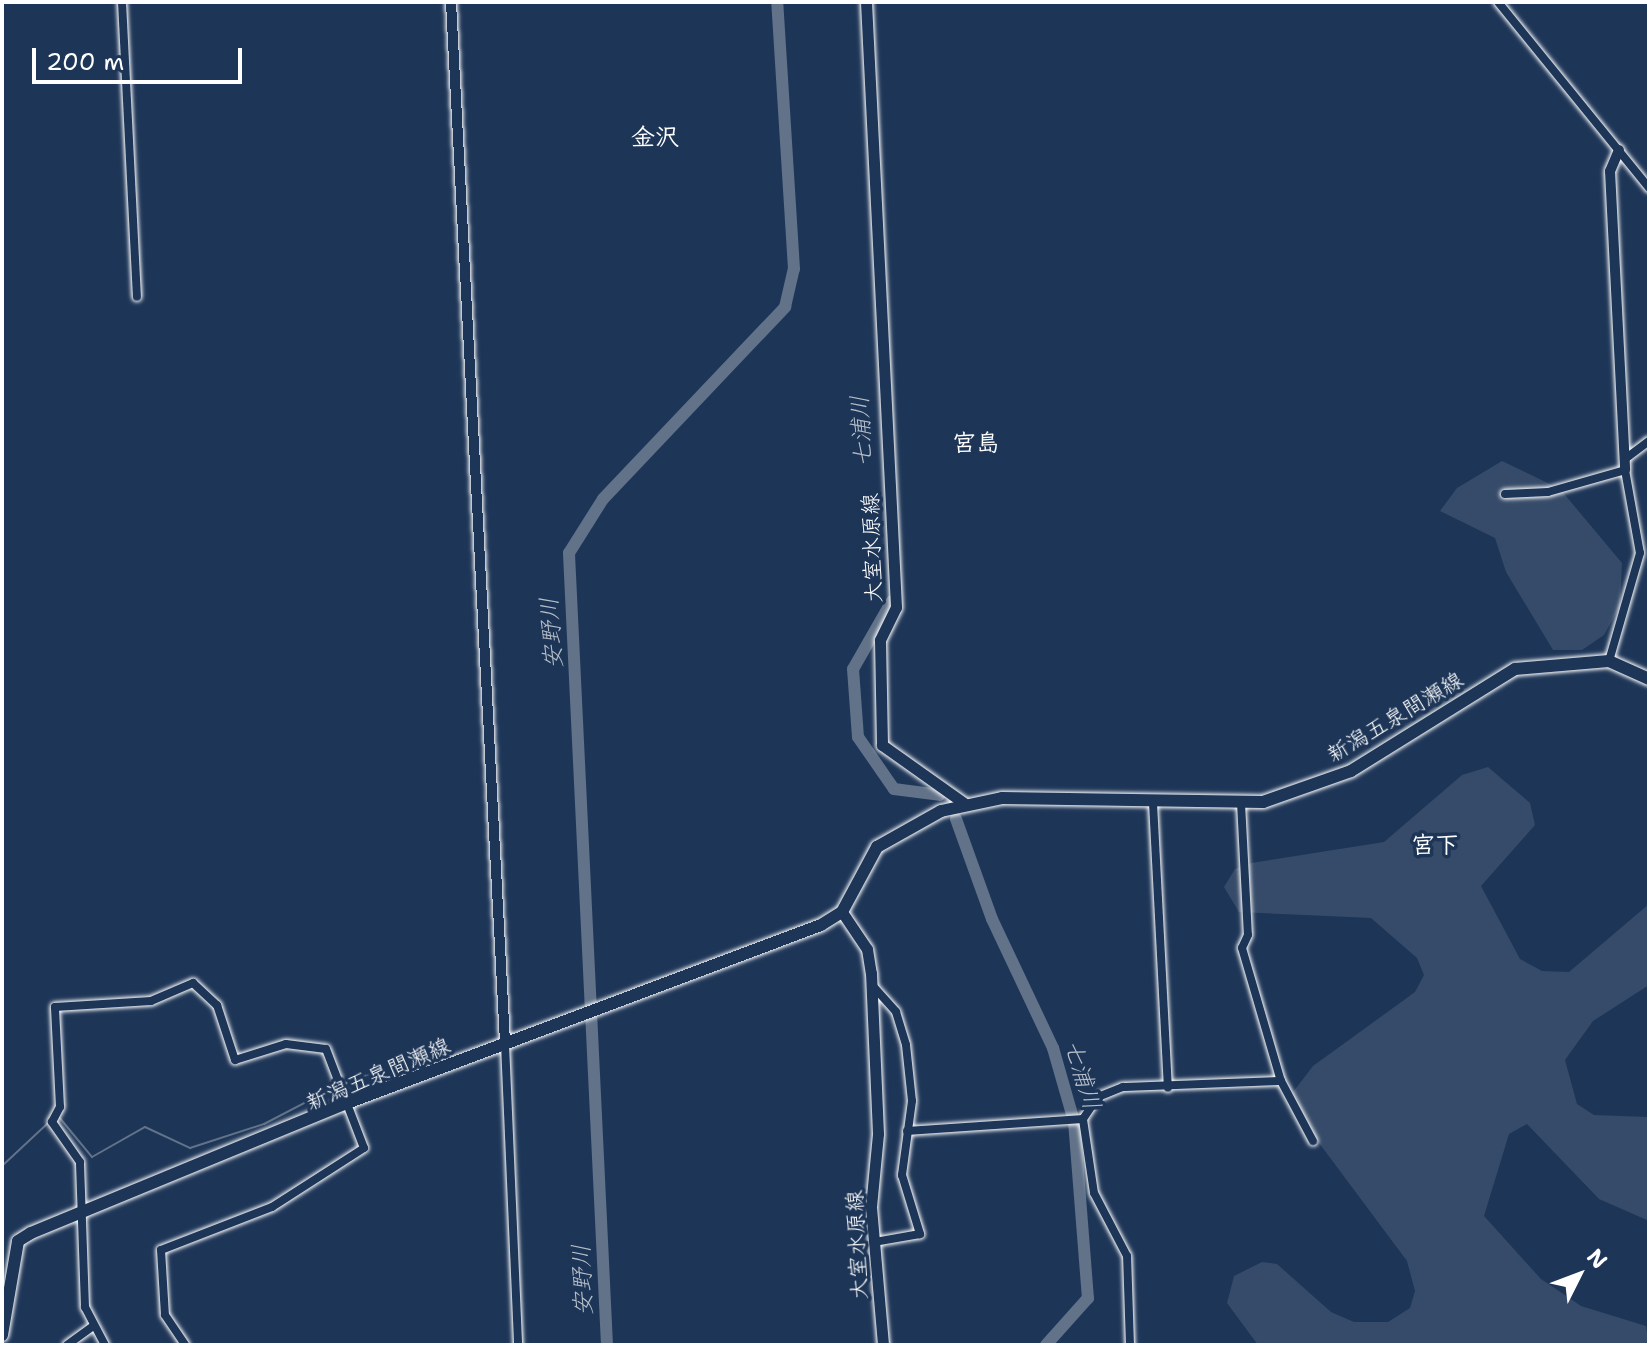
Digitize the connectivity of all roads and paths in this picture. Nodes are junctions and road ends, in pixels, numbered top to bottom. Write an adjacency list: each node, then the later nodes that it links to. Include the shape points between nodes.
1 (122, 2): 7 (street)
2 (451, 2): 18 (street)
3 (866, 2): 13 (main road, 大室水原線, via 896,607 880,640 882,745)
4 (1498, 2): 5 (street)
5 (1619, 150): 6 (street); 9 (street, via 1610,171)
6 (1649, 188)
7 (137, 297)
8 (1649, 441): 9 (street)
9 (1625, 465): 10 (street, via 1548,492); 11 (street, via 1640,553)
10 (1505, 494)
11 (1609, 661): 12 (main road, 新潟五泉間瀬線); 15 (main road, 新潟五泉間瀬線, via 1515,669 1351,771 1312,788)
12 (1649, 679)
13 (964, 803): 14 (main road, 新潟五泉間瀬線); 16 (main road, via 889,836 869,858)
14 (1153, 803): 15 (main road, 新潟五泉間瀬線); 20 (street)
15 (1241, 803): 19 (street, via 1248,935 1242,948)
16 (842, 912): 17 (main road, 大室水原線, via 867,949); 18 (main road, 新潟五泉間瀬線)
17 (872, 985): 23 (street, via 896,1012 906,1045); 26 (main road, 大室水原線)
18 (505, 1044): 21 (main road, 新潟五泉間瀬線); 32 (street)
19 (1281, 1081): 20 (street); 24 (street)
20 (1168, 1088): 22 (street, via 1110,1090)
21 (347, 1103): 25 (main road, 新潟五泉間瀬線); 25 (street, via 321,1045 286,1044 235,1060 217,1005 193,983 151,1001 55,1007 60,1107 52,1122 76,1150); 31 (street, via 364,1148 360,1157 264,1211 161,1250 168,1291 165,1315)
22 (1082, 1118): 23 (street); 34 (street, via 1094,1193 1127,1256)
23 (907, 1131): 26 (street, via 902,1175 920,1234)
24 (1313, 1141)
25 (83, 1212): 27 (street, via 85,1307); 28 (main road, 新潟五泉間瀬線, via 18,1241)
26 (874, 1242): 33 (main road, 大室水原線)
27 (93, 1326): 29 (street); 30 (street)
28 (2, 1335)
29 (67, 1345)
30 (105, 1345)
31 (185, 1345)
32 (518, 1345)
33 (883, 1345)
34 (1130, 1345)

